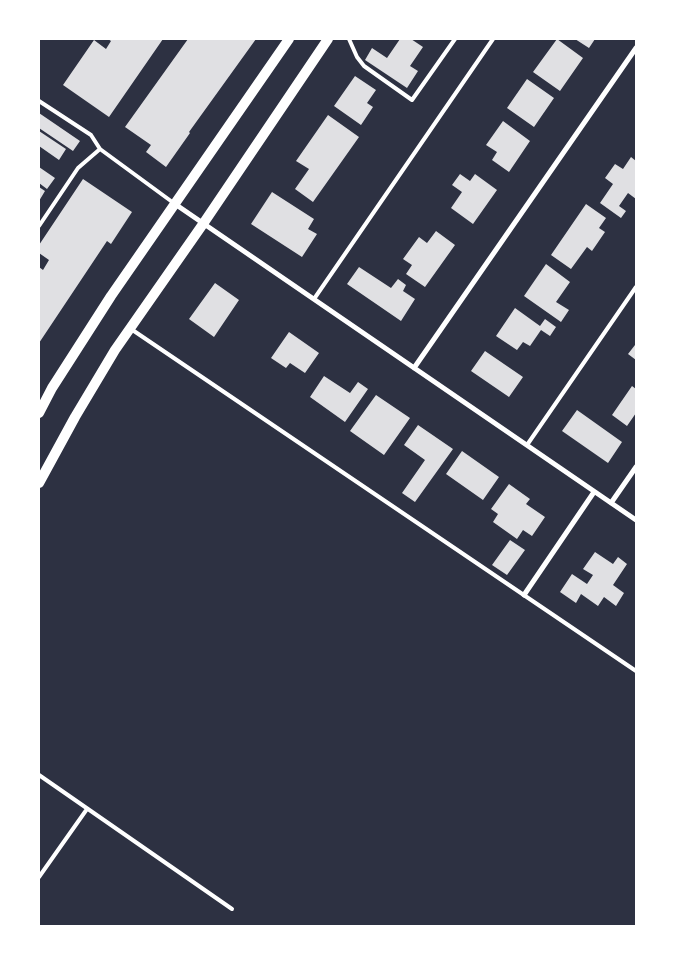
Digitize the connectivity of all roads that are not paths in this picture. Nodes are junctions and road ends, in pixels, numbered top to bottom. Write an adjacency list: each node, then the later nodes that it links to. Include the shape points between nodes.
1 (289, 39): 9 (main road)
2 (328, 39): 10 (main road)
3 (349, 39): 4 (lane, via 364,66 412,100)
4 (455, 39)
5 (493, 39): 13 (lane)
6 (636, 48): 15 (street)
7 (39, 101): 8 (lane, via 91,135)
8 (100, 149): 9 (lane); 11 (lane, via 78,168)
9 (175, 204): 10 (street); 16 (main road, via 78,347)
10 (203, 224): 13 (street); 14 (main road)
11 (39, 226)
12 (636, 287): 17 (lane)
13 (314, 299): 15 (street)
14 (130, 328): 19 (main road); 23 (lane)
15 (414, 368): 17 (street)
16 (39, 413)
17 (527, 445): 20 (street)
18 (636, 467): 21 (street)
19 (39, 483)
20 (594, 492): 21 (street); 23 (street)
21 (611, 503): 22 (street)
22 (636, 520)
23 (524, 595): 24 (lane)
24 (636, 671)
25 (39, 775): 26 (lane)
26 (87, 809): 27 (lane); 28 (lane)
27 (39, 877)
28 (232, 910)

